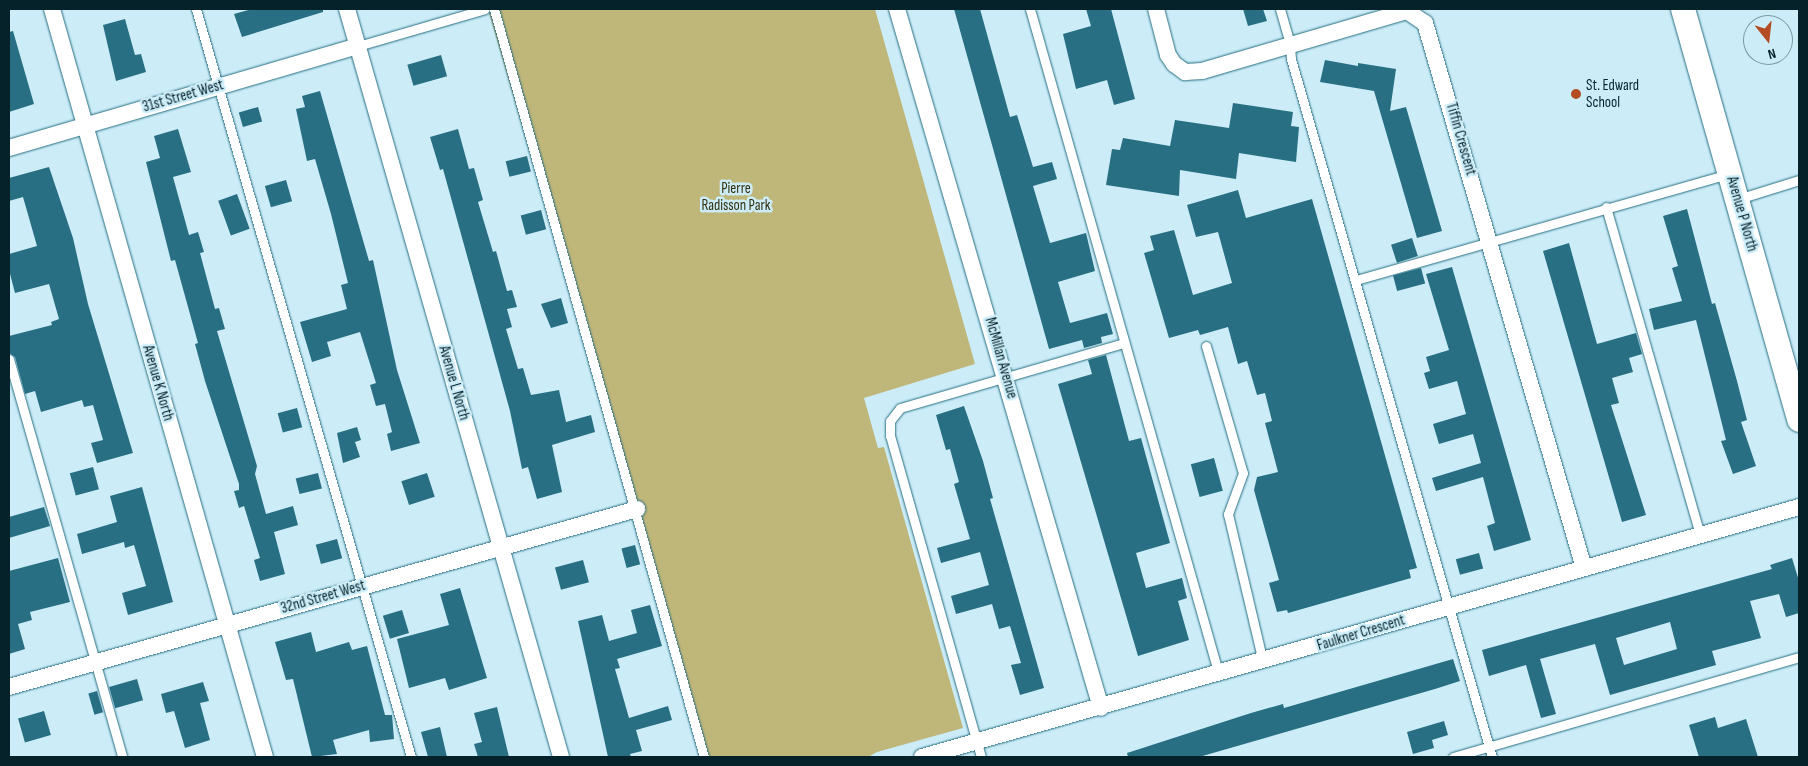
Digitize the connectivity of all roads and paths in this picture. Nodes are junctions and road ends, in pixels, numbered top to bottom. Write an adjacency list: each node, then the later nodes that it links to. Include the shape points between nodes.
1 (52, 9): 14 (street, Avenue K North)
2 (196, 9): 13 (lane)
3 (347, 9): 12 (street, Avenue L North)
4 (485, 9): 12 (lane)
5 (494, 9): 28 (lane)
6 (898, 9): 25 (street, McMillan Avenue)
7 (1030, 9): 22 (lane)
8 (1156, 9): 11 (street, Tiffin Crescent, via 1168,55 1185,72 1202,71)
9 (1280, 9): 11 (lane)
10 (1683, 9): 16 (main road, Avenue P North)
11 (1290, 45): 20 (street, Tiffin Crescent, via 1407,11 1418,17 1431,38); 21 (lane, via 1291,59)
12 (358, 46): 13 (street, 31st Street West); 30 (street, Avenue L North)
13 (218, 86): 14 (street, 31st Street West); 32 (lane)
14 (85, 125): 15 (street, 31st Street West); 34 (street, Avenue K North)
15 (9, 148)
16 (1731, 174): 18 (main road, Avenue P North); 19 (lane)
17 (1799, 180): 18 (lane)
18 (1738, 199): 26 (main road, Avenue P North)
19 (1606, 207): 20 (lane); 29 (lane)
20 (1491, 243): 21 (lane); 31 (street, Tiffin Crescent)
21 (1356, 280): 33 (lane)
22 (1124, 343): 25 (lane); 38 (lane)
23 (1206, 346): 36 (lane, via 1243,473 1228,514)
24 (9, 359): 37 (lane)
25 (1006, 377): 40 (street, McMillan Avenue); 42 (lane, via 900,408 889,428)
26 (1799, 420)
27 (1799, 507): 29 (street, Faulkner Crescent)
28 (637, 510): 30 (street, 32nd Street West); 47 (lane)
29 (1700, 535): 31 (street, Faulkner Crescent)
30 (501, 548): 32 (street, 32nd Street West); 46 (street, Avenue L North)
31 (1584, 568): 33 (street, Faulkner Crescent)
32 (360, 586): 34 (street, 32nd Street West); 45 (lane)
33 (1450, 606): 36 (street, Faulkner Crescent); 41 (lane)
34 (228, 625): 37 (street, 32nd Street West); 44 (street, Avenue K North)
35 (1799, 657): 41 (lane)
36 (1263, 662): 38 (street, Faulkner Crescent)
37 (94, 663): 39 (street, 32nd Street West); 43 (lane)
38 (1219, 675): 40 (street, Faulkner Crescent)
39 (9, 687)
40 (1101, 708): 42 (street, Faulkner Crescent)
41 (1489, 747): 49 (lane); 50 (lane)
42 (979, 750): 48 (street, Faulkner Crescent)
43 (122, 757)
44 (265, 757)
45 (411, 757)
46 (561, 757)
47 (704, 757)
48 (922, 757)
49 (1453, 757)
50 (1492, 757)

